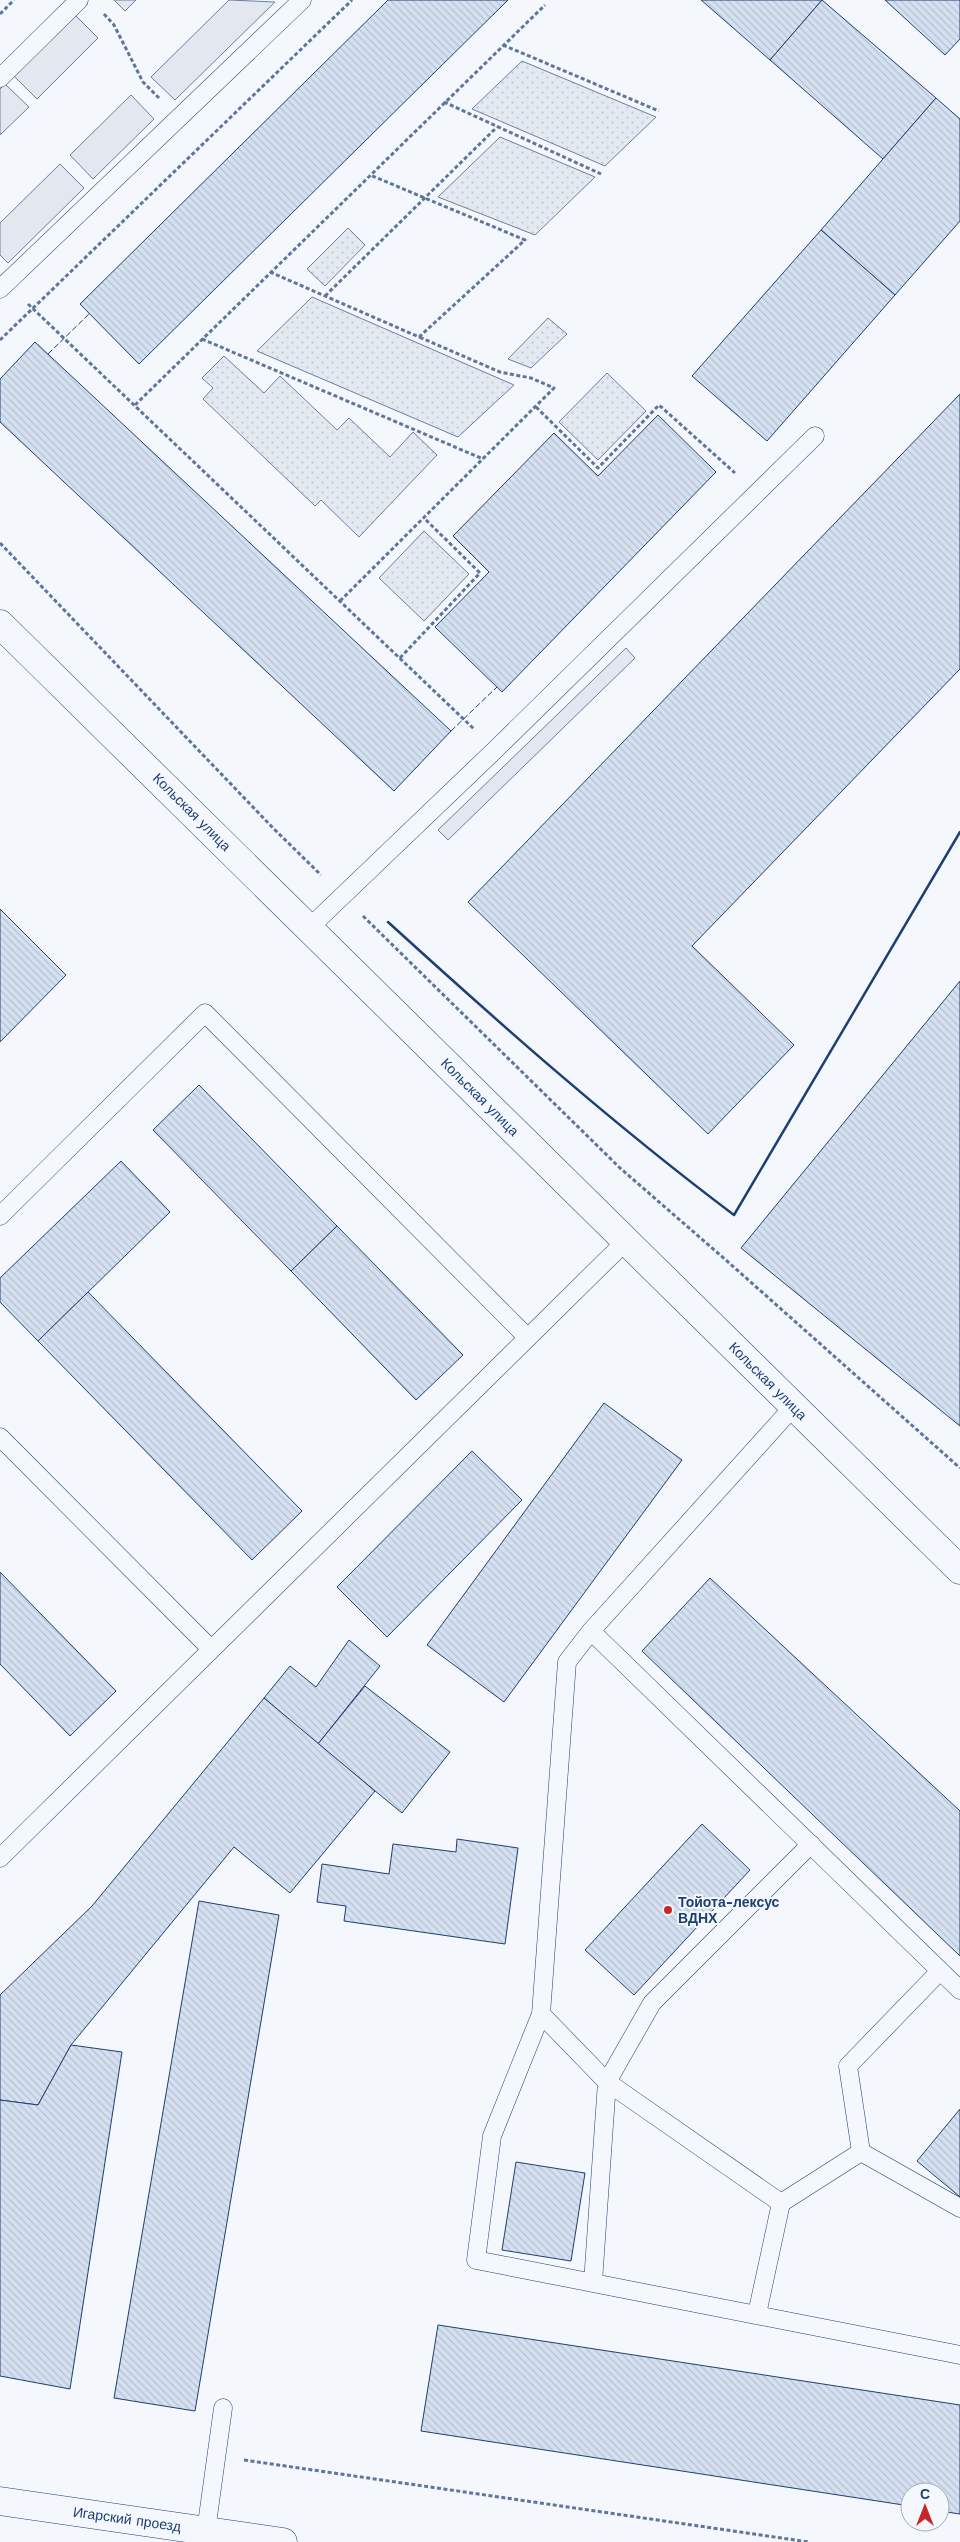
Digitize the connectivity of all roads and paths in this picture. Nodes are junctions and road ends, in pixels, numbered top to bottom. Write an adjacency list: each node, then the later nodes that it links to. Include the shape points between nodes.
1 (14, 0): 7 (path)
2 (79, 0): 9 (lane)
3 (302, 0): 12 (lane)
4 (352, 0): 14 (path)
5 (544, 5): 8 (path)
6 (102, 12): 12 (path, via 114,25 143,82)
7 (0, 14)
8 (503, 45): 10 (path); 11 (path)
9 (0, 78)
10 (444, 102): 13 (path); 16 (path)
11 (659, 112)
12 (178, 119): 14 (path); 19 (lane)
13 (497, 127): 15 (path); 17 (path)
14 (204, 143): 21 (path)
15 (601, 174)
16 (370, 175): 17 (path); 18 (path)
17 (424, 198): 20 (path); 22 (path, via 525,240)
18 (270, 272): 20 (path); 23 (path)
19 (3, 286): 21 (path)
20 (325, 296): 22 (path)
21 (32, 308): 24 (path); 25 (path)
22 (419, 338): 26 (path, via 500,372 531,378 554,388)
23 (202, 339): 25 (path); 28 (path)
24 (0, 340)
25 (135, 405): 32 (path)
26 (536, 407): 28 (path); 29 (path, via 598,468 659,405)
27 (815, 436): 35 (lane)
28 (483, 460): 30 (path)
29 (737, 475)
30 (424, 518): 32 (path); 34 (path, via 480,573)
31 (0, 543): 36 (path, via 273,828)
32 (340, 601): 34 (path)
33 (0, 624): 37 (main road, Кольская улица)
34 (400, 658): 35 (path)
35 (496, 749): 36 (lane)
36 (342, 895): 37 (lane); 43 (path, via 620,1168)
37 (308, 928): 39 (main road, Кольская улица)
38 (0, 1216): 40 (lane, via 205,1013)
39 (626, 1241): 40 (lane); 41 (main road, Кольская улица)
40 (527, 1337): 46 (lane)
41 (794, 1406): 44 (main road, Кольская улица); 45 (lane)
42 (0, 1437): 46 (lane)
43 (960, 1468)
44 (960, 1570)
45 (591, 1631): 47 (lane); 51 (lane, via 567,1662)
46 (211, 1649): 48 (lane)
47 (811, 1844): 49 (lane); 52 (lane, via 652,2003)
48 (0, 1858)
49 (940, 1971): 50 (lane); 53 (lane, via 848,2066)
50 (960, 1990)
51 (541, 2014): 52 (lane); 56 (lane, via 492,2136 476,2260)
52 (607, 2082): 54 (lane); 56 (lane)
53 (861, 2152): 54 (lane); 55 (lane)
54 (781, 2203): 57 (lane)
55 (960, 2208)
56 (593, 2282): 57 (lane)
57 (757, 2314): 58 (lane)
58 (960, 2355)
59 (223, 2408): 60 (lane)
60 (216, 2456): 62 (lane); 64 (path)
61 (0, 2501): 62 (main road, Игарский проезд)
62 (206, 2531): 63 (main road, Игарский проезд)
63 (283, 2542)
64 (809, 2542)

